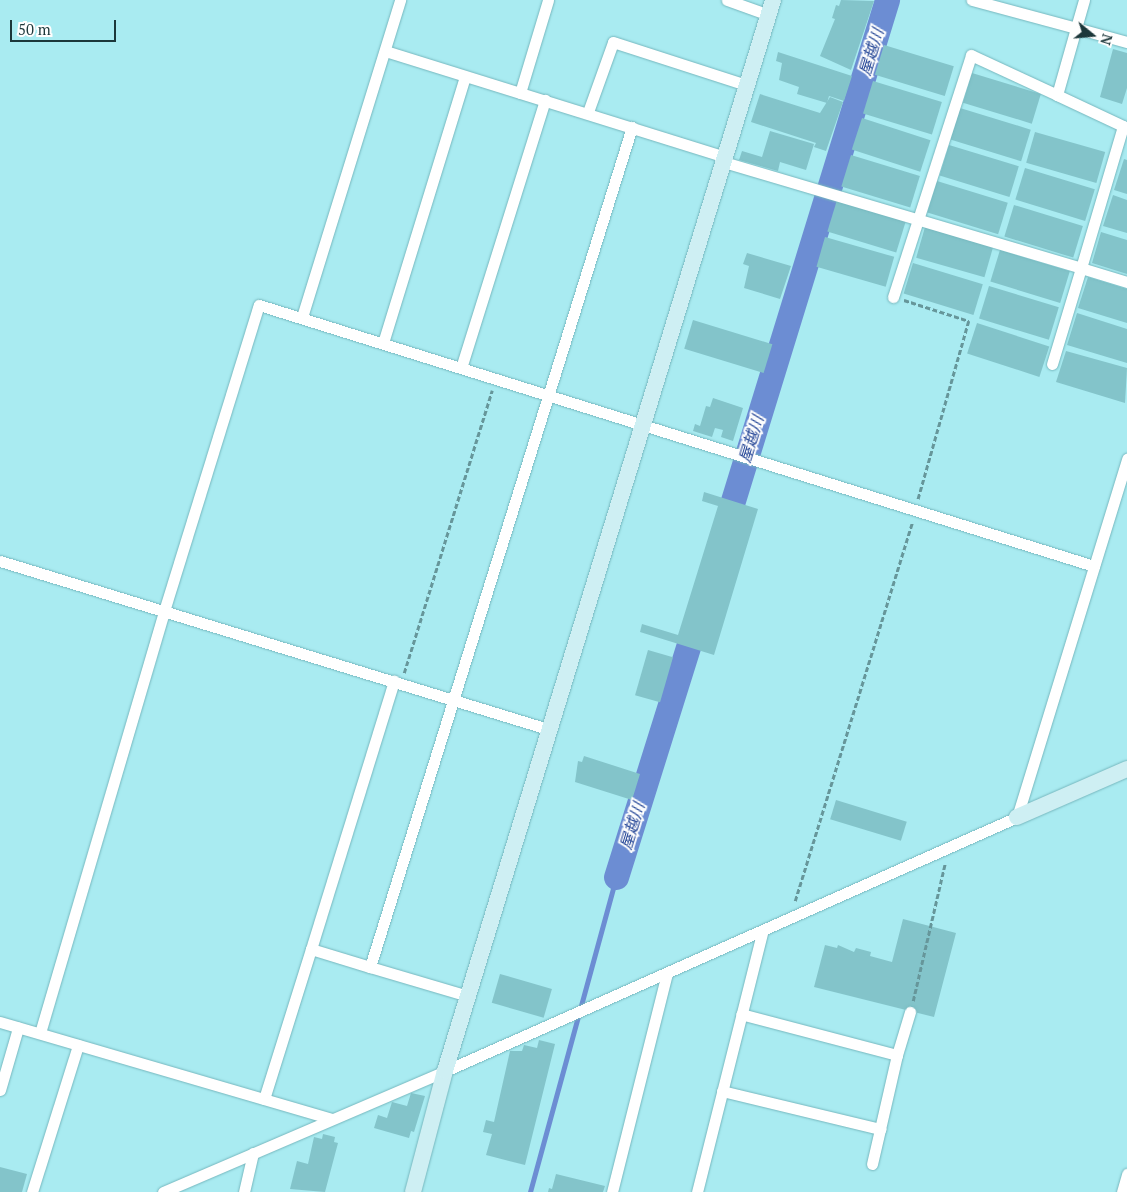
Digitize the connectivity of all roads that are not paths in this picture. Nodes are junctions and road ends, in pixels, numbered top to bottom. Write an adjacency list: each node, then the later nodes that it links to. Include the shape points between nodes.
1 (400, 0): 9 (street)
2 (548, 0): 12 (street)
3 (727, 0): 6 (street)
4 (972, 0): 7 (street)
5 (1084, 0): 7 (street)
6 (771, 7): 11 (street)
7 (1076, 28): 8 (street); 13 (street)
8 (1127, 42)
9 (385, 51): 10 (street); 22 (street)
10 (465, 77): 12 (street); 23 (street)
11 (746, 85): 15 (street, via 613,42); 17 (street)
12 (520, 93): 14 (street)
13 (1057, 95): 18 (street, via 971,55); 19 (street, via 1123,126)
14 (545, 100): 15 (street); 25 (street)
15 (588, 112): 16 (street)
16 (632, 127): 17 (street); 26 (street)
17 (724, 159): 18 (street); 27 (street)
18 (917, 218): 19 (street); 21 (street)
19 (1081, 268): 20 (street); 24 (street)
20 (1127, 282)
21 (893, 296)
22 (302, 317): 23 (street); 31 (street, via 259,304)
23 (383, 343): 25 (street)
24 (1052, 364)
25 (461, 368): 26 (street)
26 (547, 395): 27 (street); 33 (street)
27 (644, 426): 30 (street); 34 (street)
28 (1127, 459): 30 (street)
29 (0, 561): 31 (street)
30 (1094, 566): 36 (street)
31 (164, 611): 32 (street); 46 (street)
32 (398, 682): 33 (street); 38 (street)
33 (455, 700): 34 (street); 39 (street)
34 (551, 730): 41 (street)
35 (1127, 769): 36 (street)
36 (1016, 817): 37 (street)
37 (763, 930): 40 (street); 43 (street)
38 (311, 949): 39 (street); 52 (street)
39 (370, 967): 41 (street)
40 (667, 972): 49 (street); 62 (street)
41 (468, 996): 49 (street)
42 (910, 1012): 48 (street)
43 (741, 1014): 48 (street); 51 (street)
44 (0, 1022): 45 (street)
45 (18, 1028): 46 (street); 50 (street)
46 (40, 1033): 47 (street)
47 (78, 1045): 52 (street); 58 (street)
48 (897, 1055): 54 (street)
49 (444, 1071): 53 (street); 61 (street)
50 (0, 1090)
51 (722, 1091): 54 (street); 63 (street)
52 (264, 1099): 53 (street)
53 (331, 1119): 55 (street)
54 (880, 1129): 56 (street)
55 (253, 1153): 59 (street); 60 (street)
56 (872, 1164)
57 (1127, 1174): 64 (street)
58 (32, 1192)
59 (163, 1192)
60 (244, 1192)
61 (413, 1192)
62 (612, 1192)
63 (697, 1192)
64 (1122, 1192)

